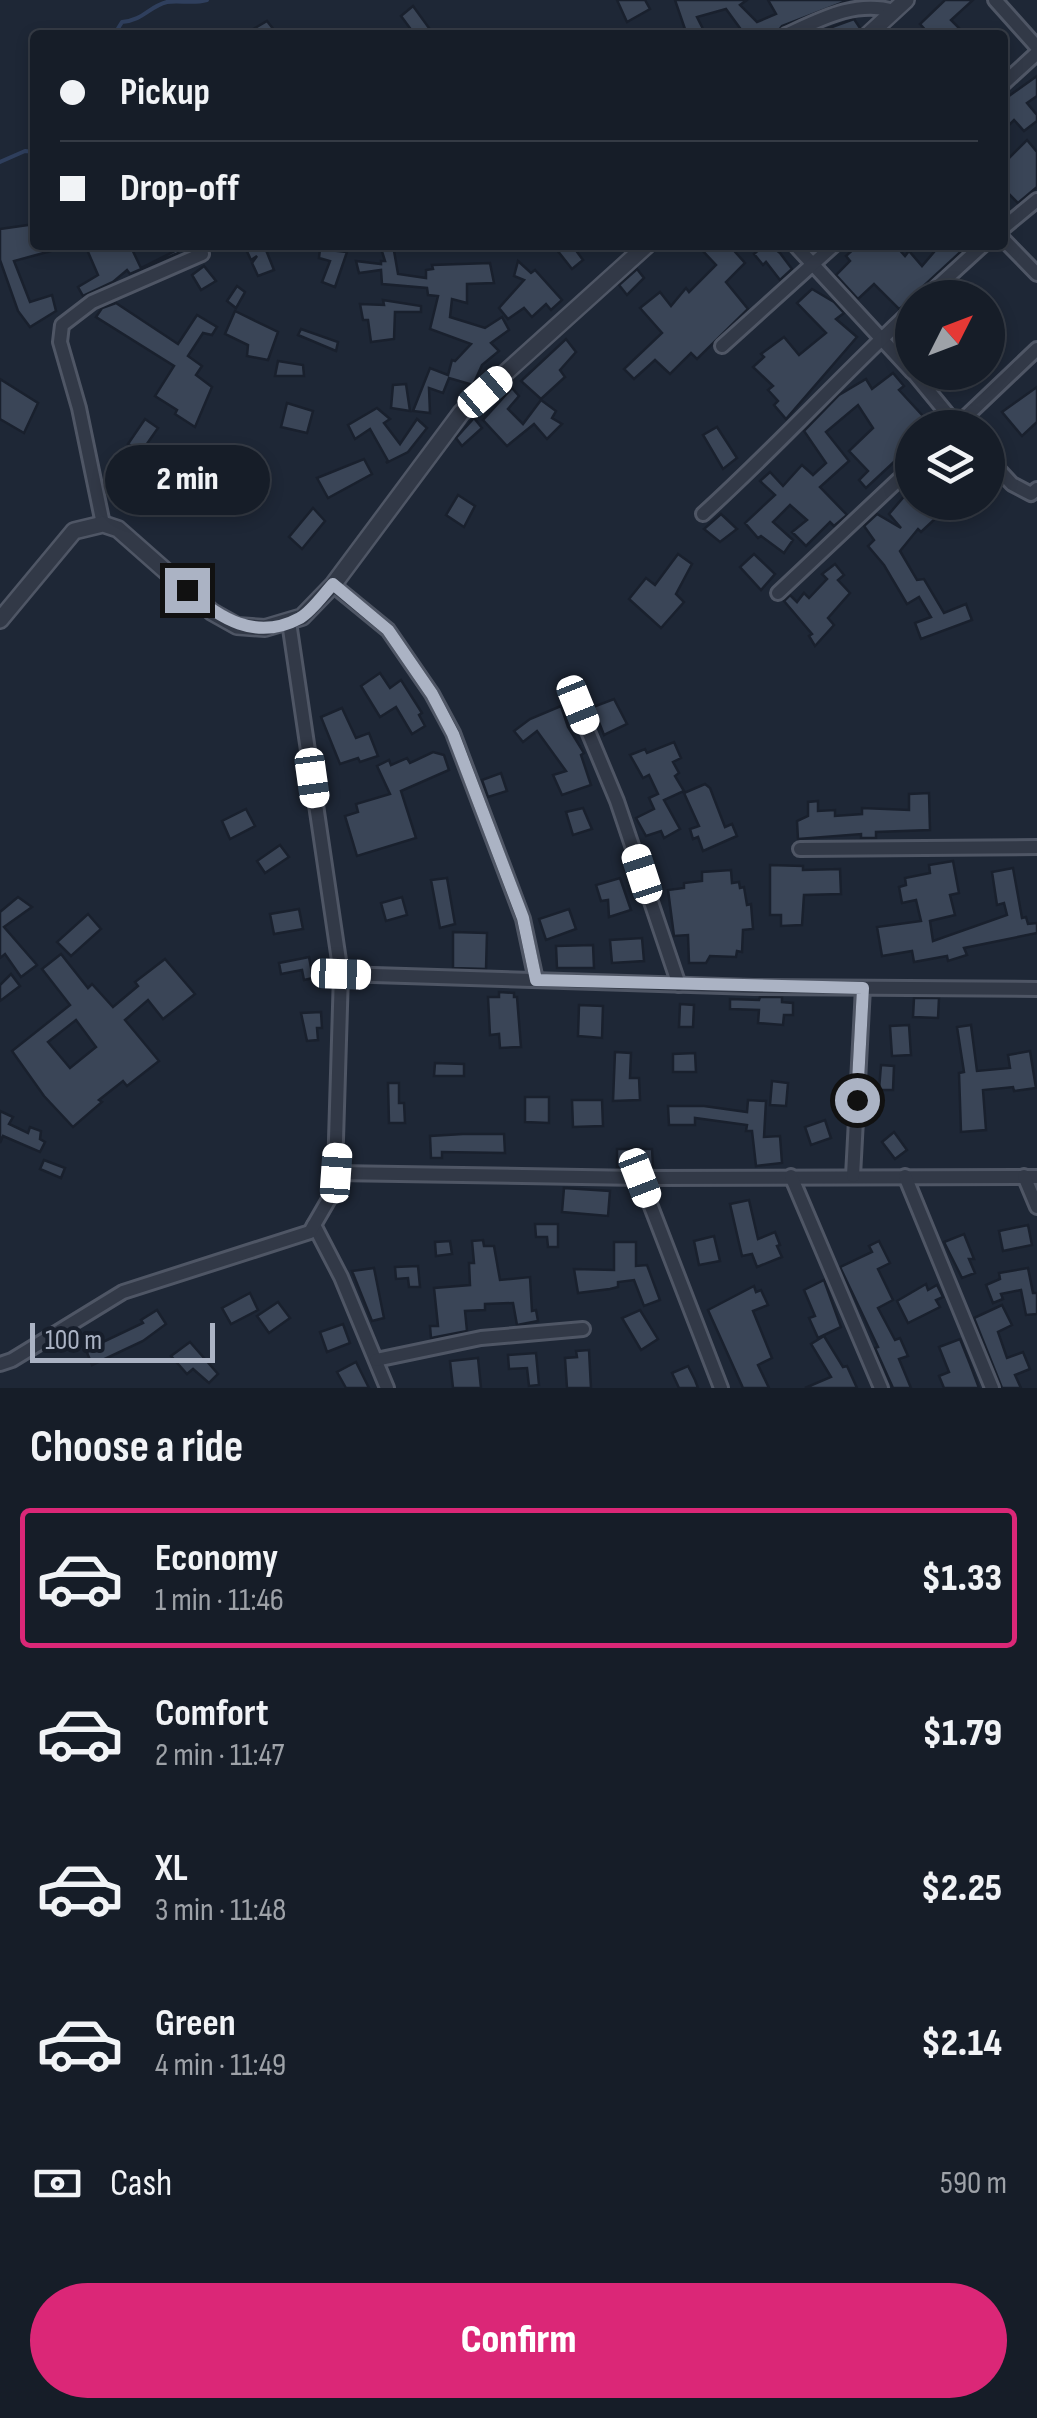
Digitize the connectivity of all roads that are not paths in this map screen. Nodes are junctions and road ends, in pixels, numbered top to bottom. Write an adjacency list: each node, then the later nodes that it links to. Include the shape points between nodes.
1 (994, 0): 5 (street)
2 (900, 5): 3 (street, via 840,10); 4 (street)
3 (797, 30)
4 (873, 30)
5 (1037, 50): 6 (street)
6 (1008, 80)
7 (1037, 200): 8 (street)
8 (1008, 224)
9 (1008, 244): 16 (street)
10 (641, 250): 31 (street, via 461,413)
11 (800, 250): 15 (street)
12 (829, 250): 15 (street)
13 (978, 250): 17 (street)
14 (202, 254): 30 (street, via 92,302 62,325 60,342)
15 (814, 264): 19 (street); 20 (street)
16 (1037, 274)
17 (945, 280)
18 (895, 326): 19 (street)
19 (883, 337): 22 (street); 29 (street)
20 (722, 346)
21 (1037, 349): 25 (street)
22 (895, 351)
23 (927, 390): 24 (street)
24 (943, 410)
25 (974, 410)
26 (1005, 476): 28 (street, via 1030,494)
27 (895, 483): 32 (street)
28 (1037, 488)
29 (702, 514)
30 (103, 524): 33 (street, via 74,531); 34 (street, via 118,529 237,626)
31 (333, 584): 34 (street); 39 (street, via 388,630 453,734 523,918)
32 (778, 593)
33 (0, 620)
34 (289, 622): 38 (street)
35 (578, 705): 40 (street)
36 (1037, 846): 37 (street)
37 (800, 849)
38 (341, 974): 39 (street); 43 (street)
39 (536, 980): 40 (street)
40 (679, 984): 41 (street)
41 (863, 988): 42 (street); 45 (street)
42 (1037, 989)
43 (336, 1173): 48 (street); 50 (street)
44 (791, 1176): 45 (street); 48 (street); 56 (street)
45 (853, 1176): 46 (street)
46 (905, 1176): 47 (street); 57 (street)
47 (1031, 1176): 49 (street)
48 (640, 1178): 55 (street)
49 (1037, 1207)
50 (314, 1224): 52 (street); 53 (street, via 310,1232 123,1292)
51 (583, 1329): 52 (street, via 481,1338)
52 (376, 1360): 54 (street)
53 (0, 1364)
54 (387, 1388)
55 (721, 1388)
56 (882, 1388)
57 (992, 1388)

